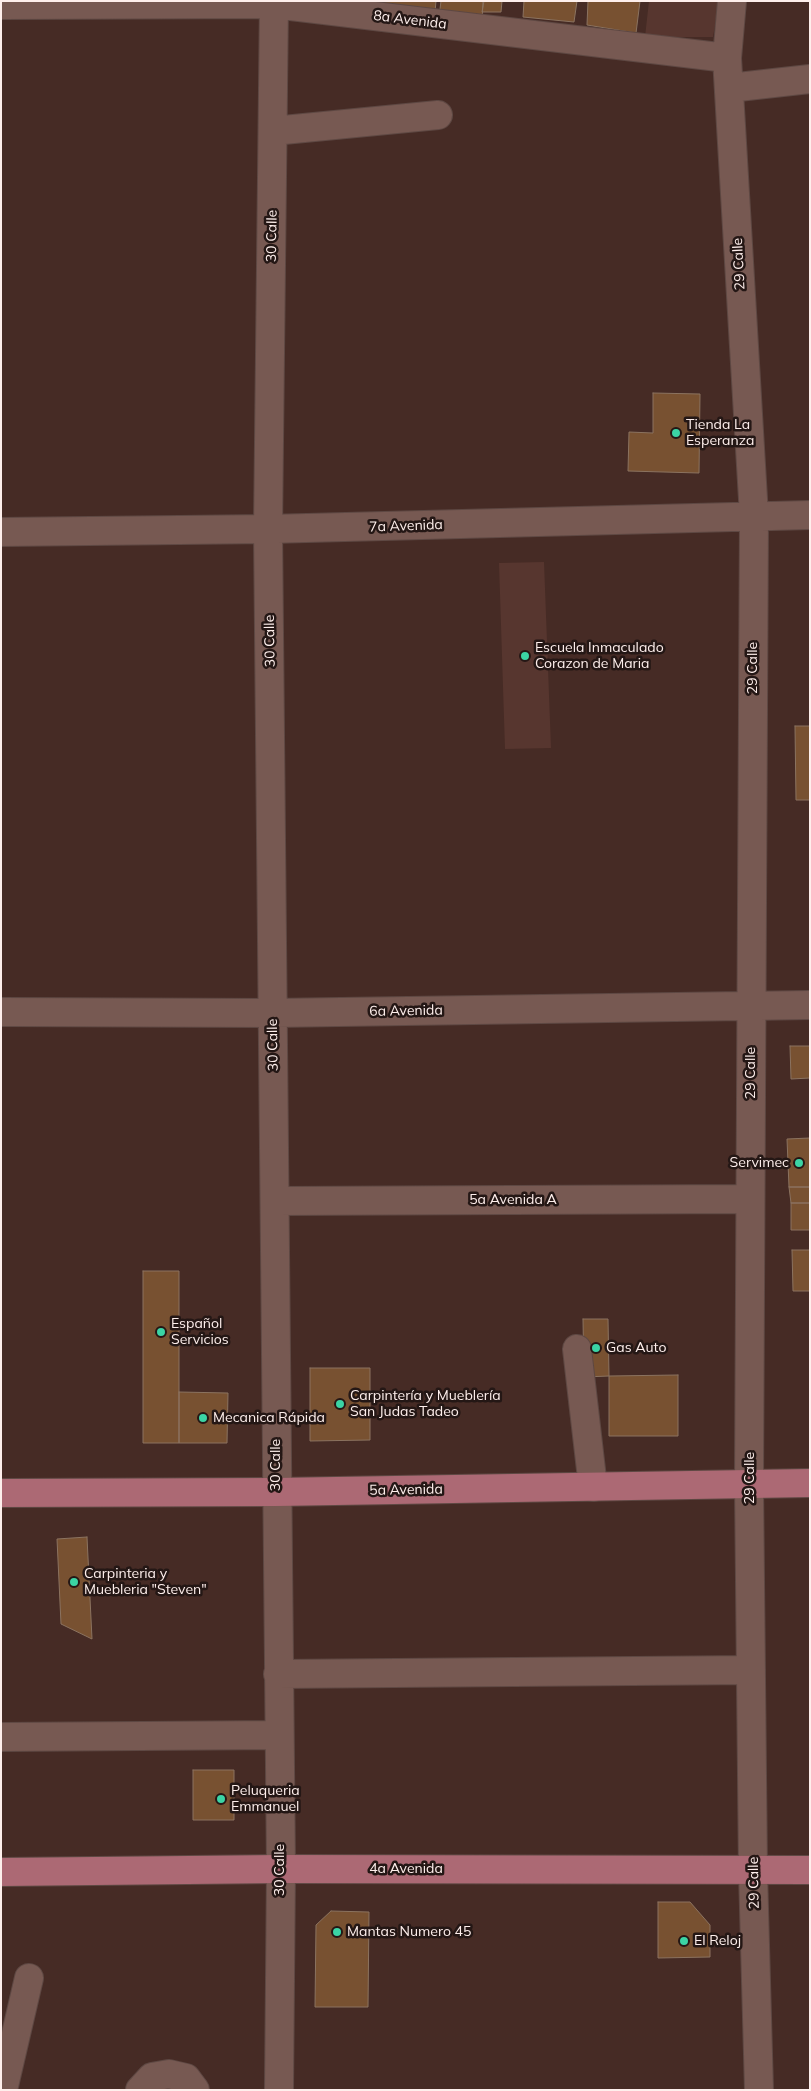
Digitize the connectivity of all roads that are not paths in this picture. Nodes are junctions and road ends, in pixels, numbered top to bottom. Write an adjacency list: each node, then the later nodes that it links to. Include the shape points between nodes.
1 (732, 1): 4 (street, 29 Calle)
2 (274, 2): 3 (street, 8a Avenida); 4 (street, 8a Avenida); 8 (street, 30 Calle)
3 (1, 5)
4 (727, 58): 6 (street, 29 Calle)
5 (810, 79): 6 (street)
6 (729, 88): 10 (street, 29 Calle)
7 (438, 115): 8 (street)
8 (273, 131): 11 (street, 30 Calle)
9 (810, 515): 10 (street, 7a Avenida)
10 (754, 516): 11 (street, 7a Avenida); 14 (street, 29 Calle)
11 (268, 529): 12 (street, 7a Avenida); 16 (street, 30 Calle)
12 (1, 532)
13 (810, 1005): 14 (street, 6a Avenida)
14 (751, 1006): 16 (street, 6a Avenida); 17 (street, 29 Calle)
15 (1, 1012): 16 (street, 6a Avenida)
16 (273, 1013): 18 (street, 30 Calle)
17 (750, 1199): 18 (street, 5a Avenida A); 21 (street, 29 Calle)
18 (275, 1201): 23 (street, 30 Calle)
19 (577, 1349): 22 (street)
20 (810, 1483): 21 (main road, 5a Avenida)
21 (749, 1484): 22 (main road, 5a Avenida); 25 (street, 29 Calle)
22 (593, 1487): 23 (main road, 5a Avenida)
23 (276, 1492): 24 (main road, 5a Avenida); 26 (street, 30 Calle)
24 (1, 1493)
25 (752, 1670): 26 (street); 32 (street, 29 Calle)
26 (278, 1674): 27 (street, 30 Calle)
27 (279, 1735): 28 (street); 29 (street, 30 Calle)
28 (1, 1737)
29 (281, 1869): 31 (main road, 4a Avenida); 32 (main road, 4a Avenida); 37 (street, 30 Calle)
30 (810, 1870): 32 (main road, 4a Avenida)
31 (1, 1872)
32 (753, 1872): 38 (street, 29 Calle)
33 (29, 1978): 34 (street)
34 (3, 2090)
35 (140, 2090): 36 (street, via 152,2077 169,2074 186,2078)
36 (195, 2090)
37 (279, 2090)
38 (759, 2090)

